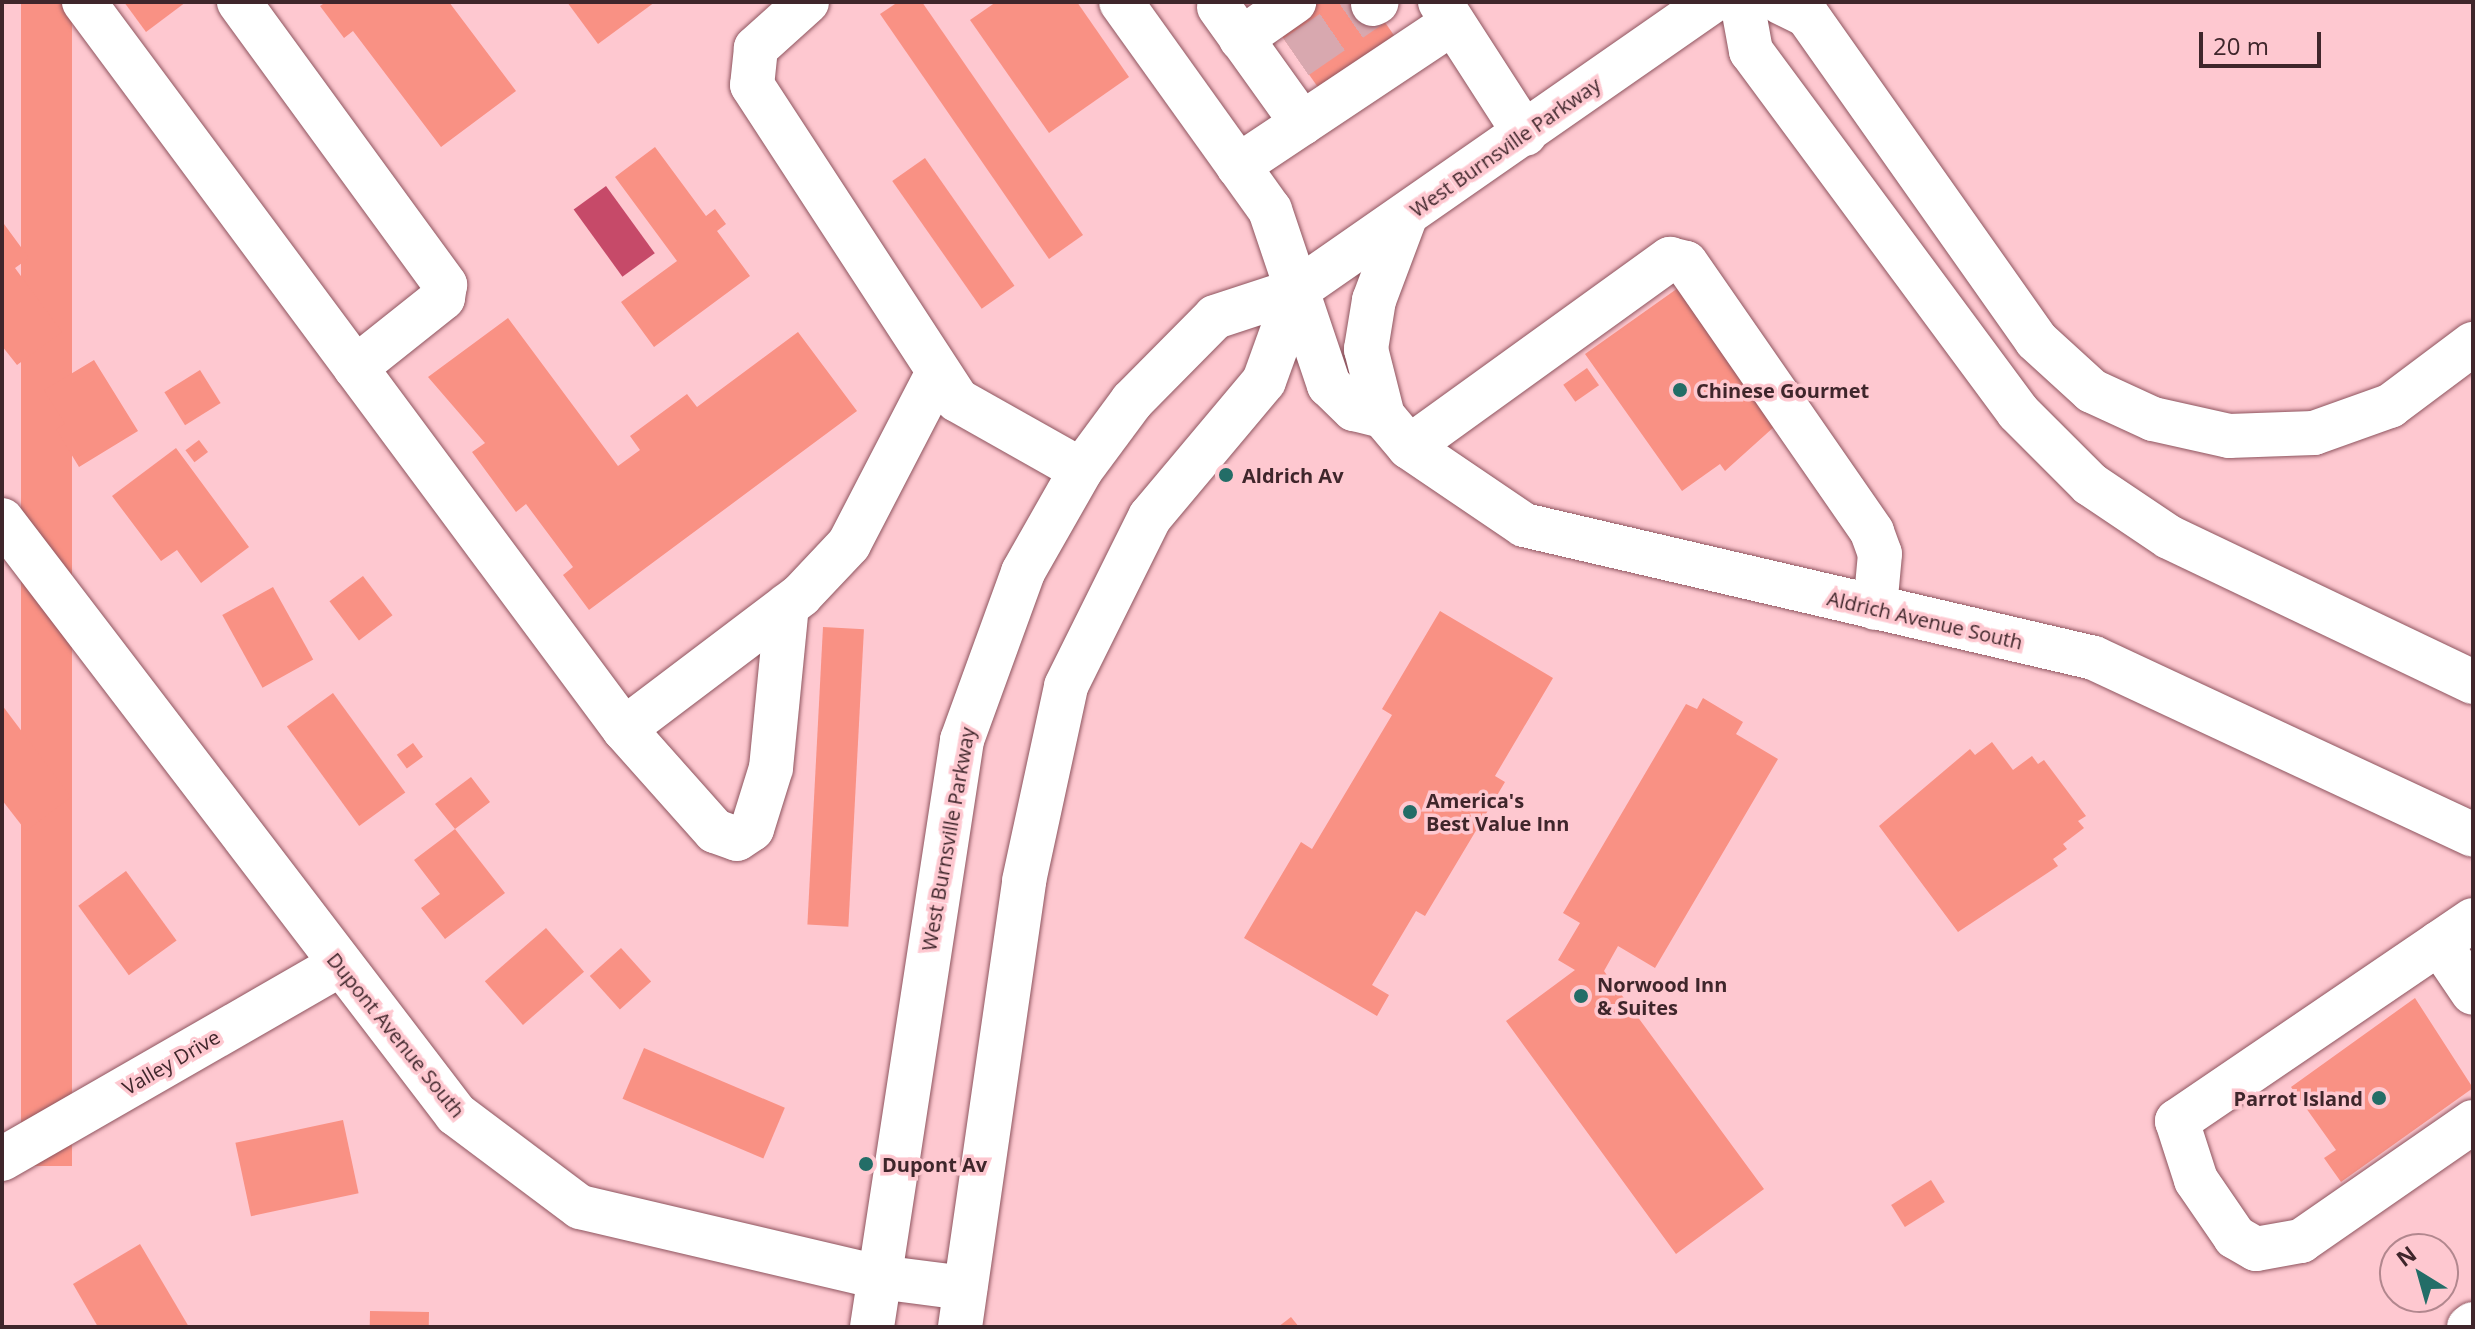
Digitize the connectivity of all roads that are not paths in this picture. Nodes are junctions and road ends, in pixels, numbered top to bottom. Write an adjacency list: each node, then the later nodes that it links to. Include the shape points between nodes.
1 (84, 2): 16 (main road)
2 (239, 2): 16 (main road, via 445,285 443,298)
3 (807, 2): 17 (main road, via 756,48 752,85)
4 (1121, 2): 12 (main road, Aldrich Avenue South)
5 (1294, 2): 10 (main road, via 1230,23 1282,67)
6 (1711, 2): 11 (main road, West Burnsville Parkway)
7 (1742, 2): 23 (main road, via 1751,51 2018,412 2090,484 2169,537)
8 (1780, 2): 15 (main road, via 1807,15 2036,340 2092,391 2153,419 2229,436 2314,433 2390,406)
9 (1445, 13): 10 (main road); 11 (main road)
10 (1302, 123): 12 (main road)
11 (1525, 134): 13 (main road, West Burnsville Parkway)
12 (1238, 166): 14 (main road, Aldrich Avenue South, via 1270,210)
13 (1406, 215): 14 (main road, West Burnsville Parkway); 18 (main road, via 1374,300 1366,349)
14 (1297, 290): 18 (main road, Aldrich Avenue South, via 1329,385 1354,409); 19 (main road, West Burnsville Parkway, via 1215,317 1132,401); 32 (main road, via 1264,381 1150,517 1066,686 1024,881)
15 (2473, 344)
16 (355, 368): 24 (main road)
17 (937, 374): 19 (main road, via 957,400); 21 (main road, via 849,544)
18 (1396, 432): 22 (main road, Aldrich Avenue South, via 1524,525); 22 (main road, via 1670,259 1686,263 1872,532 1880,554)
19 (1081, 470): 31 (main road, West Burnsville Parkway, via 1023,572 962,740)
20 (2, 520): 27 (main road, Dupont Avenue South)
21 (787, 606): 24 (main road); 24 (main road, via 771,768 752,829 737,839 715,831)
22 (1875, 608): 25 (main road, Aldrich Avenue South, via 2094,658)
23 (2473, 682)
24 (624, 729)
25 (2473, 835)
26 (2456, 932): 28 (main road); 29 (main road, via 2177,1121 2196,1180 2235,1237 2256,1249 2301,1241)
27 (340, 965): 30 (main road, Valley Drive); 31 (main road, Dupont Avenue South, via 456,1114 580,1207)
28 (2473, 993)
29 (2473, 1122)
30 (2, 1159)
31 (879, 1277): 32 (main road, Dupont Avenue South); 33 (main road, West Burnsville Parkway)
32 (962, 1308)
33 (872, 1327)

